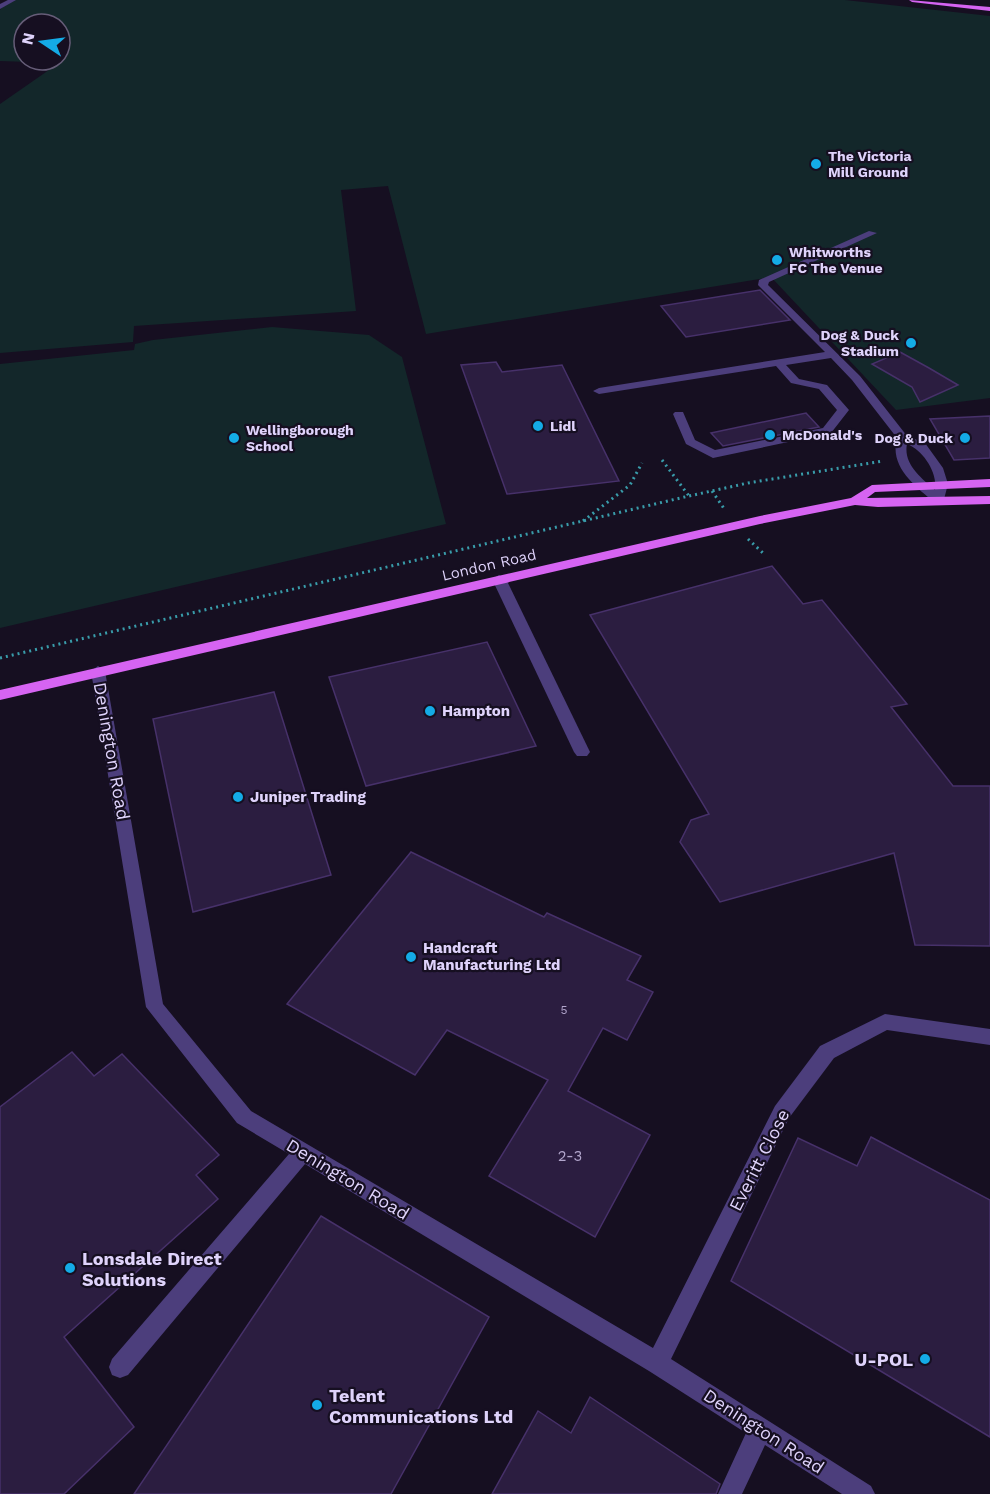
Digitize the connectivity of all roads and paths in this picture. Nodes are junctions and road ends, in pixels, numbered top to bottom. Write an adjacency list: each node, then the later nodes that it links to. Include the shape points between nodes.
1 (13, 0): 3 (street)
2 (912, 0): 4 (main road)
3 (0, 7)
4 (990, 9)
5 (872, 233): 6 (street, via 764,280 763,285 771,294)
6 (833, 354): 7 (street); 10 (street)
7 (778, 363): 8 (street); 9 (street, via 795,381 823,387 843,410 827,431 713,454 690,442)
8 (599, 391)
9 (679, 414)
10 (903, 438): 15 (street, via 921,445 937,468); 16 (street, via 900,453)
11 (662, 460): 18 (path)
12 (893, 460): 17 (path)
13 (642, 463): 23 (path, via 630,485 582,521)
14 (990, 483): 15 (main road)
15 (942, 484): 16 (main road); 19 (street)
16 (921, 485): 19 (street); 21 (main road, via 872,489)
17 (711, 491): 18 (path); 22 (path)
18 (689, 496): 23 (path)
19 (939, 500): 20 (main road, London Road); 21 (main road, London Road)
20 (990, 500)
21 (855, 501): 26 (main road, London Road)
22 (727, 513)
23 (553, 529): 27 (path)
24 (745, 535): 25 (path)
25 (762, 553)
26 (499, 579): 28 (main road, London Road); 30 (street)
27 (0, 658)
28 (98, 672): 29 (main road, London Road); 32 (street, Denington Road, via 155,1008 244,1117)
29 (0, 695)
30 (582, 752)
31 (990, 1037): 33 (street, Everitt Close, via 885,1022 828,1052 782,1112)
32 (303, 1152): 33 (street, Denington Road); 34 (street)
33 (657, 1363): 35 (street, Denington Road)
34 (120, 1367)
35 (760, 1429): 36 (street); 37 (street, Denington Road)
36 (730, 1494)
37 (862, 1494)

